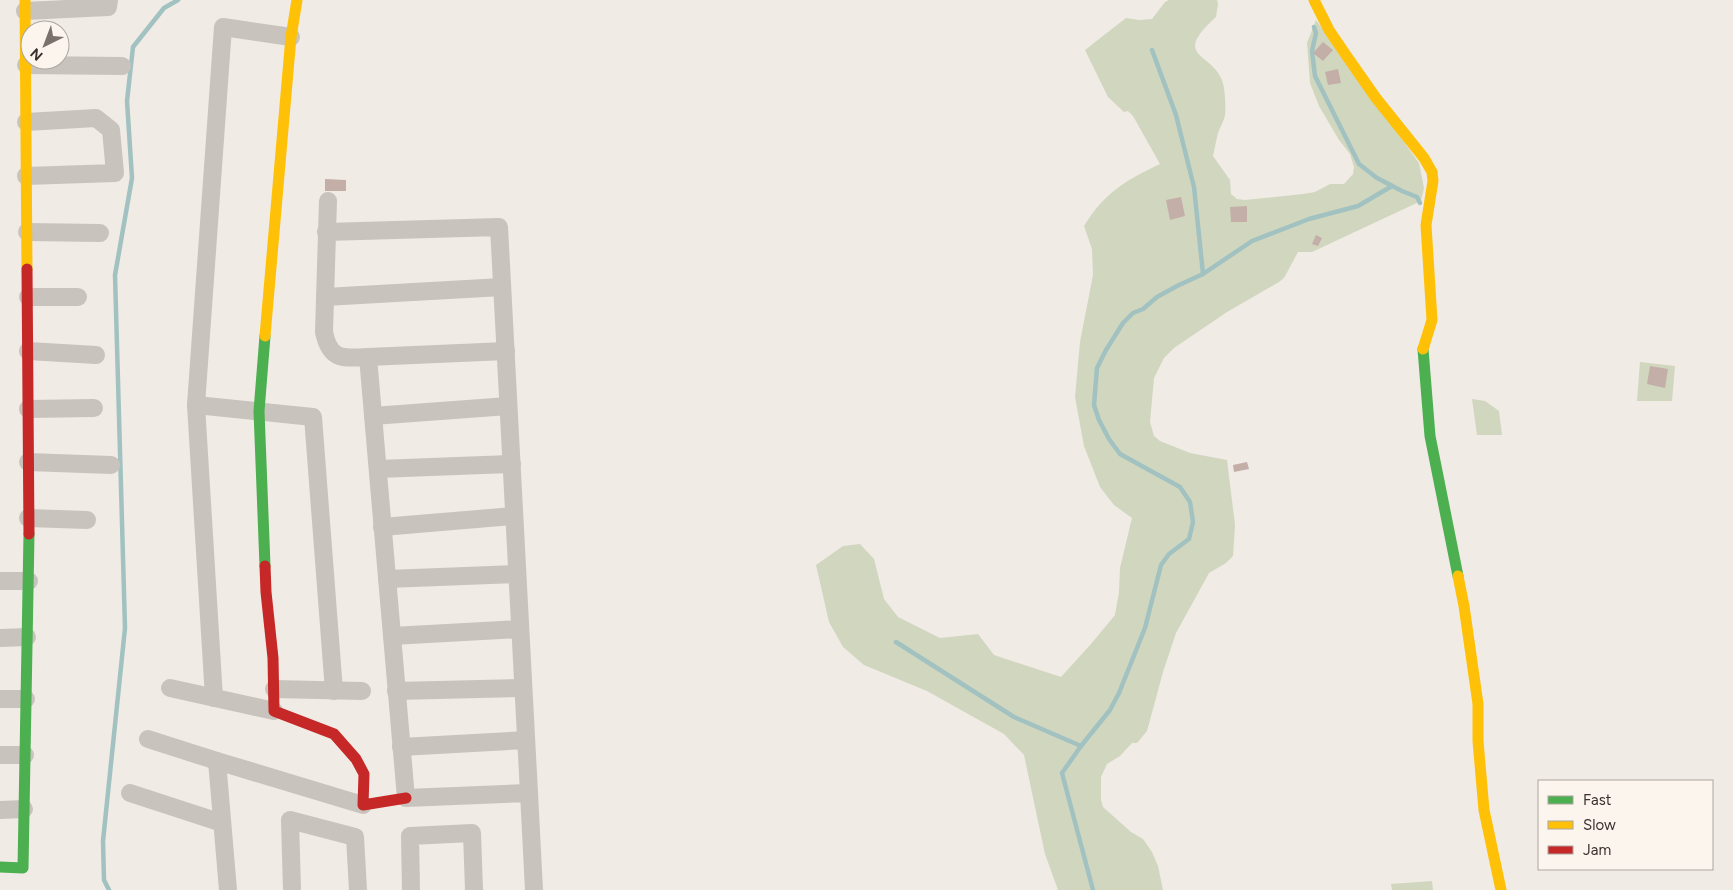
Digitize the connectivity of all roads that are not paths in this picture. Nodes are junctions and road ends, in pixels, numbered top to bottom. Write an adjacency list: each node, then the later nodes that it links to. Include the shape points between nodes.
1 (109, 0): 4 (street, via 108,6)
2 (297, 0): 6 (street)
3 (1314, 0): 76 (street, via 1346,55 1432,172 1426,225 1432,320 1423,349 1429,427 1464,606 1478,704 1484,810)
4 (25, 6): 5 (street)
5 (25, 20)
6 (291, 37): 24 (street, via 223,27); 28 (street)
7 (70, 65): 8 (street)
8 (122, 66)
9 (26, 70): 10 (street)
10 (26, 122): 11 (street); 11 (street, via 96,118 111,130 115,173)
11 (26, 176): 13 (street)
12 (328, 202): 14 (street)
13 (28, 232): 15 (street); 17 (street)
14 (326, 232): 16 (street, via 499,227); 19 (street)
15 (100, 233)
16 (502, 287): 19 (street); 21 (street)
17 (28, 297): 18 (street); 20 (street)
18 (78, 297)
19 (325, 298): 23 (street, via 327,345 343,358)
20 (28, 351): 22 (street); 26 (street)
21 (506, 351): 23 (street); 25 (street)
22 (96, 355)
23 (368, 357): 29 (street)
24 (196, 405): 28 (street); 52 (street)
25 (508, 406): 29 (street); 31 (street)
26 (28, 408): 27 (street); 30 (street)
27 (94, 408)
28 (259, 411): 48 (street, via 266,592); 49 (street, via 313,417)
29 (373, 416): 33 (street)
30 (28, 462): 32 (street); 35 (street)
31 (512, 464): 33 (street); 34 (street)
32 (111, 465)
33 (378, 469): 37 (street)
34 (514, 516): 37 (street); 38 (street)
35 (28, 518): 36 (street); 41 (street)
36 (87, 520)
37 (382, 527): 39 (street)
38 (518, 574): 39 (street); 42 (street)
39 (387, 579): 43 (street)
40 (0, 581): 41 (street)
41 (29, 581): 45 (street)
42 (520, 629): 43 (street); 47 (street)
43 (392, 636): 51 (street)
44 (0, 638): 45 (street)
45 (27, 638): 54 (street)
46 (170, 688): 52 (street)
47 (524, 688): 51 (street); 57 (street)
48 (274, 689): 49 (street); 55 (street)
49 (334, 691): 50 (street)
50 (362, 691)
51 (396, 691): 58 (street)
52 (214, 698): 55 (street)
53 (0, 699): 54 (street)
54 (26, 699): 60 (street)
55 (274, 711): 65 (street, via 334,734 356,759 364,774)
56 (148, 739): 61 (street)
57 (526, 740): 58 (street); 63 (street)
58 (401, 747): 64 (street)
59 (0, 755): 60 (street)
60 (25, 755): 66 (street)
61 (217, 761): 65 (street); 68 (street)
62 (130, 793): 68 (street)
63 (529, 793): 64 (street); 75 (street)
64 (406, 798): 65 (street)
65 (363, 805)
66 (24, 809): 67 (street); 69 (street, via 23,868)
67 (0, 810)
68 (222, 823): 70 (street)
69 (0, 867)
70 (228, 890)
71 (292, 890): 72 (street, via 290,820 355,837)
72 (358, 890)
73 (411, 890): 74 (street, via 410,836 472,833)
74 (474, 890)
75 (534, 890)
76 (1501, 890)

